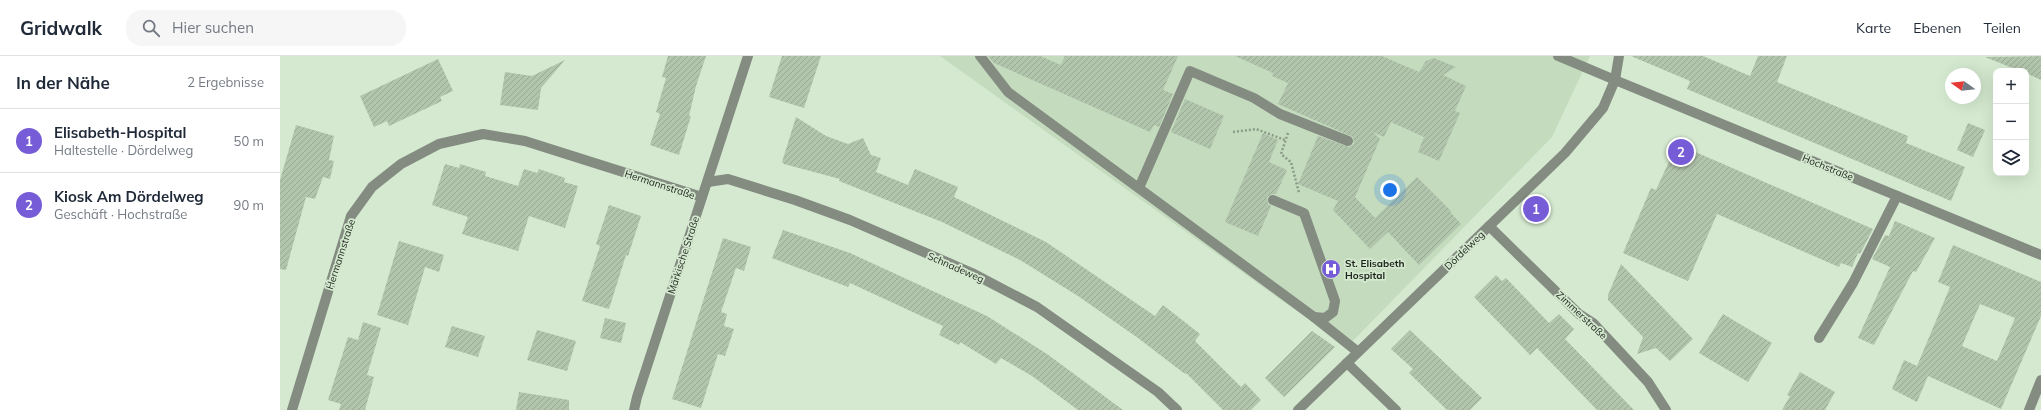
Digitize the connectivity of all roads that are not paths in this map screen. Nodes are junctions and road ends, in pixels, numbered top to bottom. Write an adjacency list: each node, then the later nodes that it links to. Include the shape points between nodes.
1 (748, 56): 7 (street, Märkische Straße)
2 (980, 56): 8 (street, via 1008,92)
3 (1558, 56): 5 (street, Hochstraße)
4 (1619, 56): 5 (street, Dördelweg)
5 (1614, 80): 9 (street, Hochstraße); 12 (street, Dördelweg, via 1603,108 1565,153)
6 (1348, 141): 8 (street, via 1280,114 1254,98 1190,71)
7 (708, 182): 10 (street, Märkische Straße); 21 (street, Schnadeweg, via 728,179 794,200 850,220 972,273 1037,307 1158,392)
8 (1139, 188): 14 (street)
9 (1897, 196): 13 (street, Hochstraße); 15 (street, via 1853,283)
10 (702, 197): 19 (street, Hermannstraße, via 525,141 483,134 433,147 401,164 372,187 351,216); 20 (street, Märkische Straße, via 636,397)
11 (1273, 200): 14 (street, via 1304,213 1335,301 1333,312 1325,318)
12 (1489, 226): 16 (street, Dördelweg); 24 (street, Zimmerstraße, via 1579,314 1593,323 1648,382)
13 (2041, 255)
14 (1314, 317): 16 (street)
15 (1819, 338)
16 (1358, 352): 17 (street, Dördelweg)
17 (1347, 363): 22 (street, Dördelweg); 23 (street)
18 (2041, 380): 25 (street)
19 (292, 410)
20 (634, 410)
21 (1177, 410)
22 (1298, 410)
23 (1396, 410)
24 (1666, 410)
25 (2029, 410)

